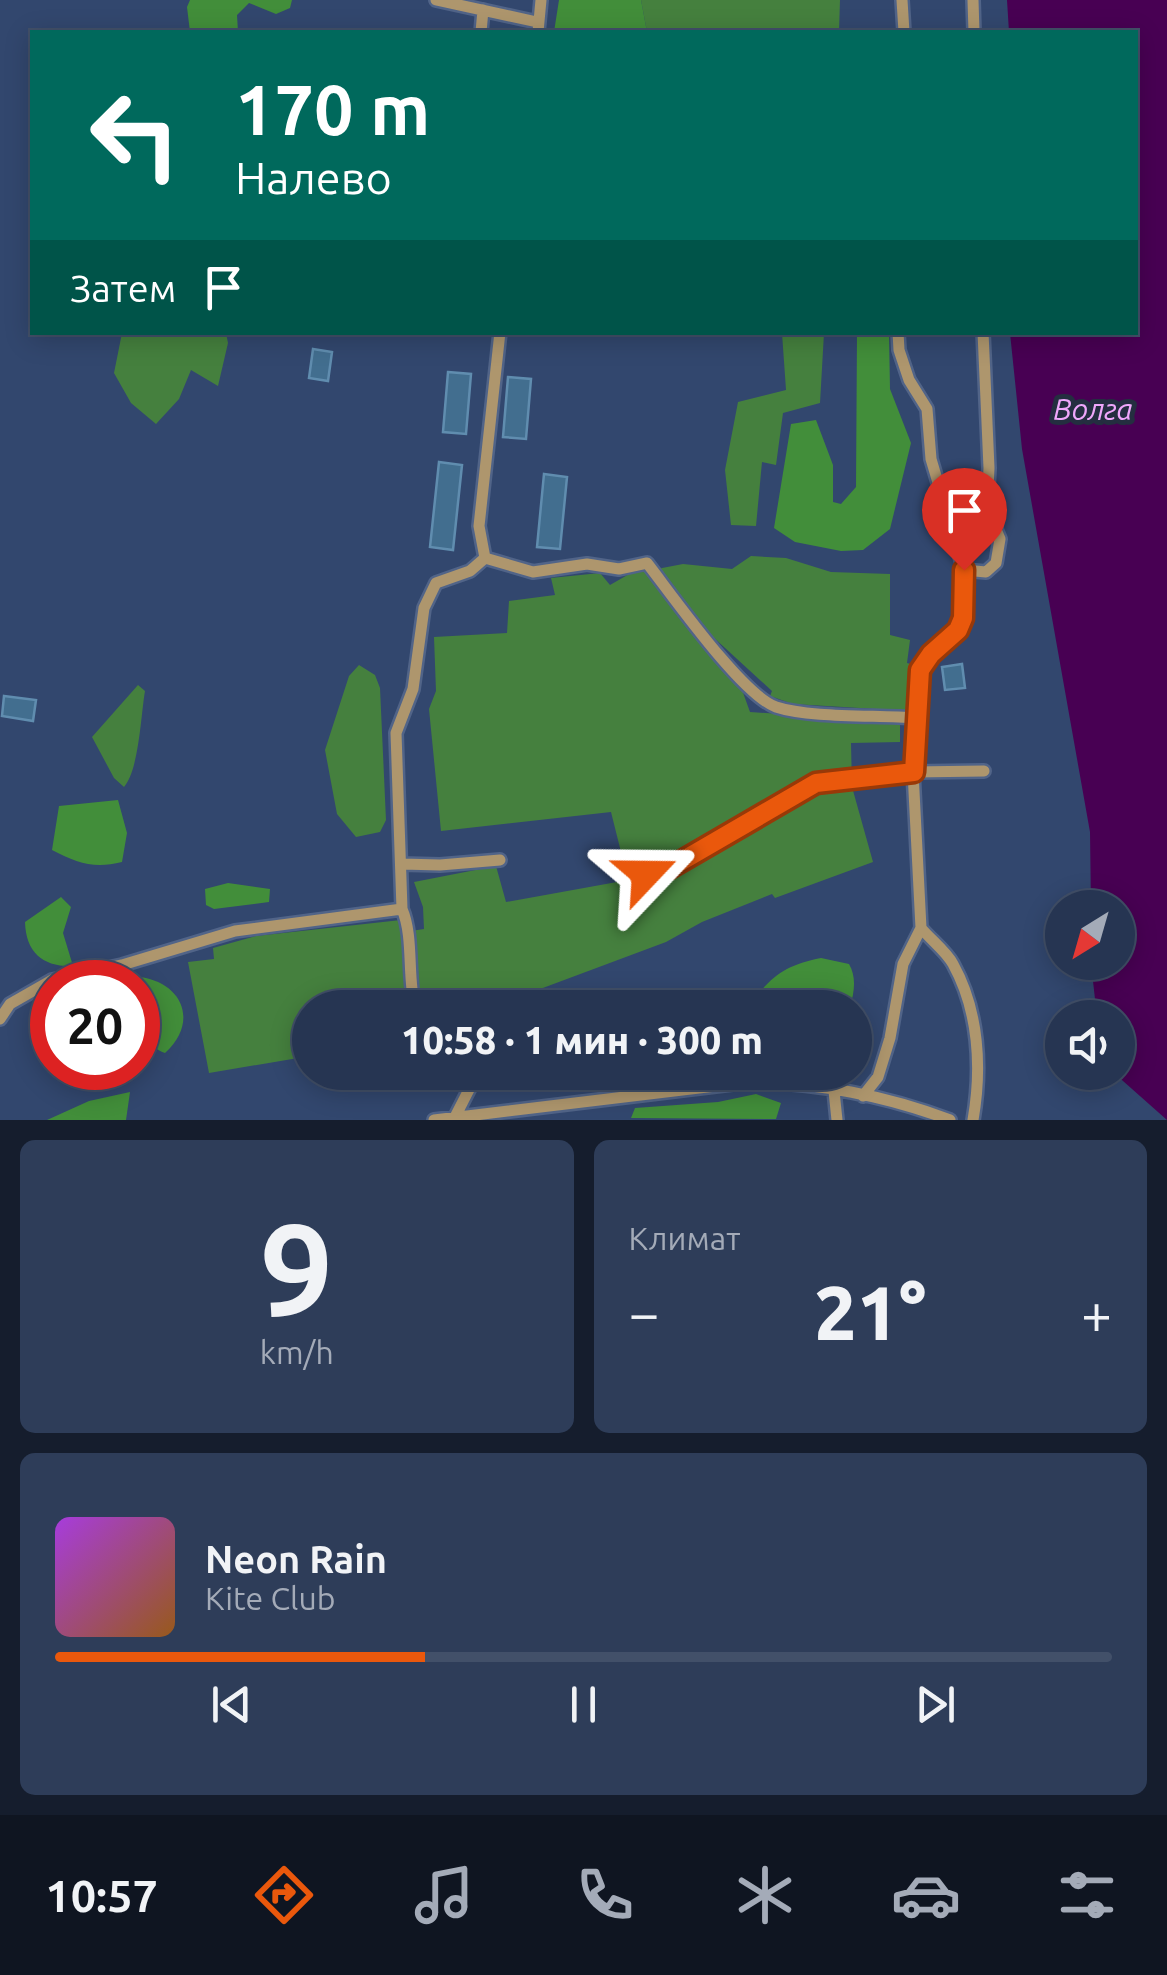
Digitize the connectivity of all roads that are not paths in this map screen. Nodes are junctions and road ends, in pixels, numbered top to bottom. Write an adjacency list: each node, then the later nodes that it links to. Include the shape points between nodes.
1 (436, 0): 5 (street)
2 (541, 0): 6 (street)
3 (902, 0): 8 (street)
4 (973, 0): 9 (street)
5 (484, 10): 6 (street); 7 (street)
6 (538, 27)
7 (481, 30)
8 (904, 30)
9 (974, 30)
10 (500, 335): 13 (street, via 479,526)
11 (899, 335): 14 (street, via 909,380 927,409 931,458)
12 (983, 335): 14 (street, via 986,508 1000,538 996,563 986,572)
13 (485, 558): 15 (street, via 533,572 646,563 732,671 766,702); 19 (street, via 470,571 436,582 424,608 417,674 396,733)
14 (964, 570): 15 (street, via 963,618 924,662)
15 (915, 718): 17 (street)
16 (984, 771): 17 (street)
17 (914, 772): 20 (street, via 816,783 668,869); 22 (street)
18 (500, 860): 19 (street)
19 (402, 864): 21 (street)
20 (646, 874)
21 (402, 909): 23 (street); 24 (street, via 235,931 52,980 10,1004)
22 (921, 928): 27 (street, via 903,964 878,1077); 32 (street, via 951,959 969,998 979,1086)
23 (412, 990)
24 (0, 1018)
25 (469, 1090): 28 (street)
26 (834, 1092): 27 (street); 28 (street, via 748,1082); 30 (street)
27 (863, 1096): 31 (street)
28 (455, 1117): 29 (street)
29 (434, 1120)
30 (837, 1120)
31 (950, 1120)
32 (973, 1120)

